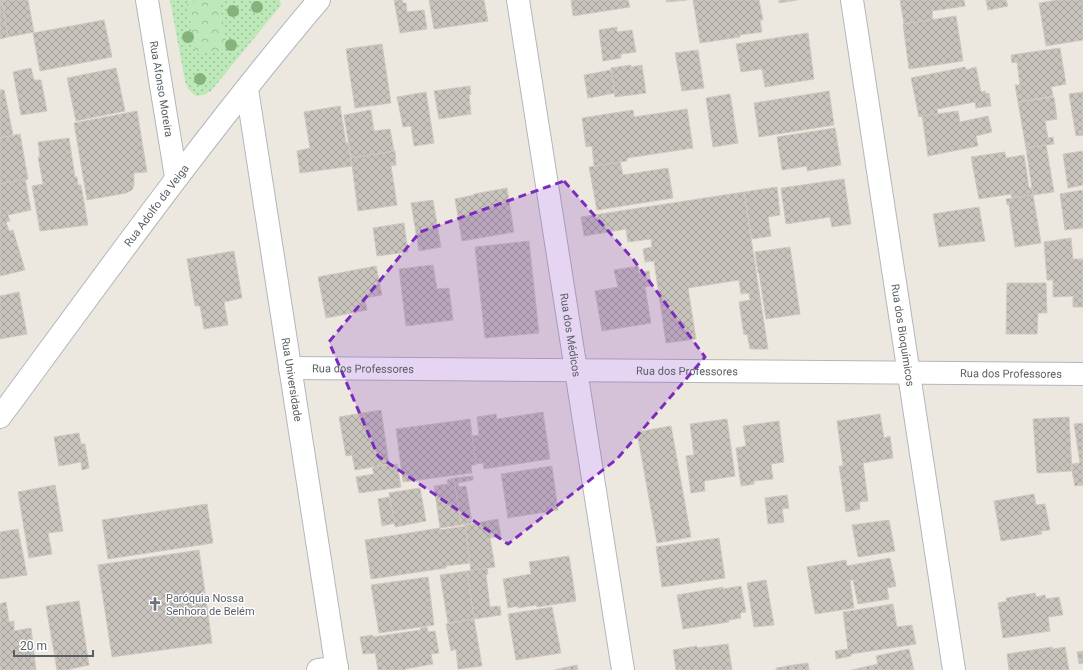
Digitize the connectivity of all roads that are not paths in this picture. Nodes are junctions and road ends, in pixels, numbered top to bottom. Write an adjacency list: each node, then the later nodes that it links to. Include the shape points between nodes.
1 (147, 0): 6 (street, Rua Afonso Moreira)
2 (319, 0): 5 (street, Rua Adolfo da Veiga)
3 (518, 0): 8 (street, Rua dos Médicos)
4 (852, 0): 9 (street, Rua dos Bioquímicos)
5 (247, 89): 6 (street, Rua Adolfo da Veiga); 7 (street, Rua Universidade)
6 (176, 177): 11 (street, Rua Adolfo da Veiga)
7 (290, 368): 8 (street, Rua dos Professores); 12 (street, Rua Universidade)
8 (576, 370): 9 (street, Rua dos Professores); 13 (street, Rua dos Médicos)
9 (909, 373): 10 (street, Rua dos Professores); 14 (street, Rua dos Bioquímicos)
10 (1083, 374)
11 (0, 417)
12 (331, 669)
13 (623, 670)
14 (954, 670)

